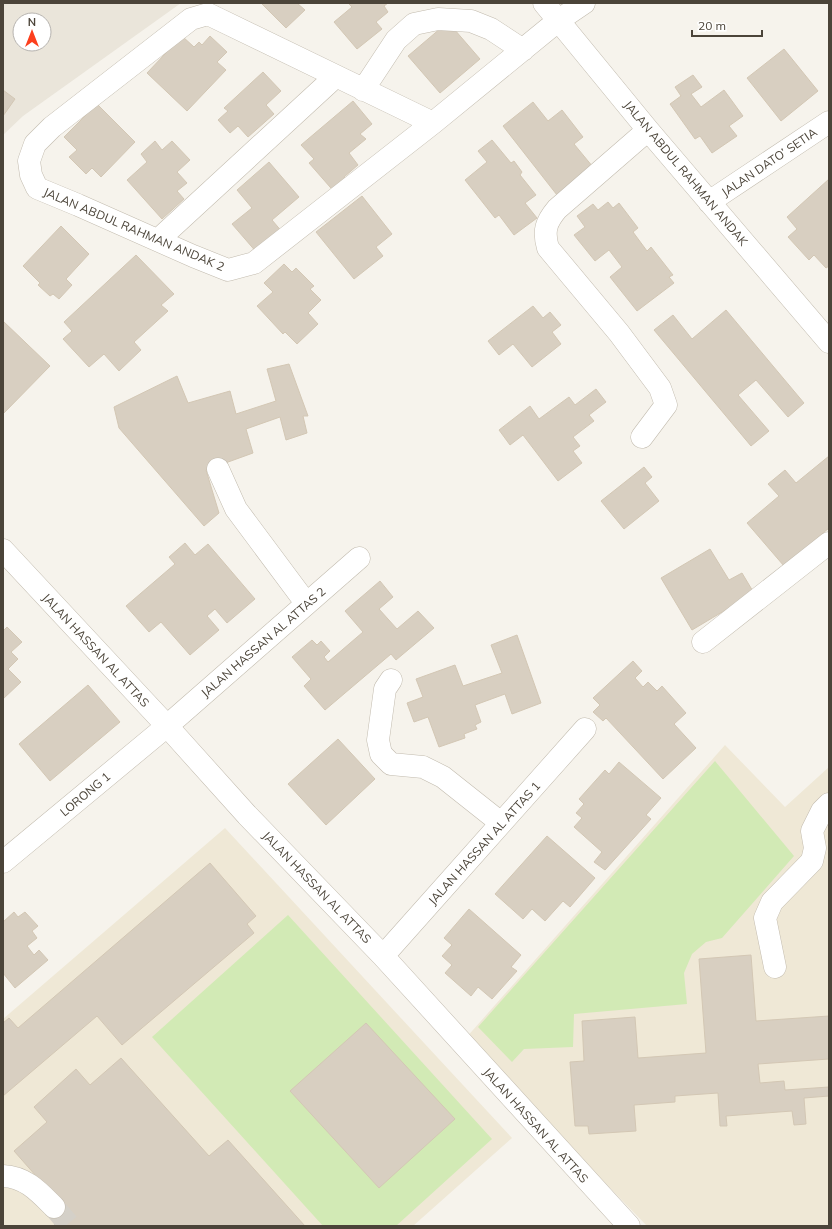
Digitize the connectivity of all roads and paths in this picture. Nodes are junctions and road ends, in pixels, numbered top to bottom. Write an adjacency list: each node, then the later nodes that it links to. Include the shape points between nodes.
1 (544, 3): 3 (street, JALAN ABDUL RAHMAN ANDAK)
2 (584, 3): 3 (street, JALAN ABDUL RAHMAN ANDAK 2)
3 (559, 20): 4 (street, JALAN ABDUL RAHMAN ANDAK 2); 9 (street, JALAN ABDUL RAHMAN ANDAK)
4 (523, 50): 6 (street, via 491,29 471,20 438,19 414,24 396,40); 8 (street, JALAN ABDUL RAHMAN ANDAK 2)
5 (335, 77): 6 (street, JALAN ABDUL RAHMAN ANDAK 2); 11 (street); 11 (street, JALAN ABDUL RAHMAN ANDAK 2, via 208,14 191,19 52,127 35,144 29,161 31,175 37,188)
6 (363, 90): 8 (street, JALAN ABDUL RAHMAN ANDAK 2)
7 (829, 122): 10 (street, JALAN DATO’ SETIA)
8 (433, 124): 11 (street, JALAN ABDUL RAHMAN ANDAK 2, via 254,262 228,270)
9 (648, 130): 10 (street, JALAN ABDUL RAHMAN ANDAK); 13 (street, via 557,208 548,219 545,237 548,248 619,333 660,388 666,405)
10 (709, 202): 12 (street, JALAN ABDUL RAHMAN ANDAK)
11 (158, 240)
12 (829, 342)
13 (642, 437)
14 (218, 469): 18 (street, via 236,509)
15 (829, 543): 19 (street)
16 (3, 550): 21 (street, JALAN HASSAN AL ATTAS)
17 (359, 558): 18 (street, JALAN HASSAN AL ATTAS 2)
18 (306, 603): 21 (street, JALAN HASSAN AL ATTAS 2)
19 (703, 642)
20 (391, 680): 24 (street, via 385,689 378,740 381,754 391,764 423,767 443,777)
21 (167, 726): 25 (street, LORONG 1); 26 (street, JALAN HASSAN AL ATTAS, via 247,815)
22 (585, 730): 24 (street, JALAN HASSAN AL ATTAS 1)
23 (829, 804): 27 (street, via 822,811 812,831 816,848 812,861 772,902 765,918)
24 (501, 823): 26 (street, JALAN HASSAN AL ATTAS 1)
25 (3, 862)
26 (383, 956): 30 (street, JALAN HASSAN AL ATTAS)
27 (775, 967)
28 (3, 1176): 29 (street, via 23,1180)
29 (54, 1206)
30 (629, 1226)

